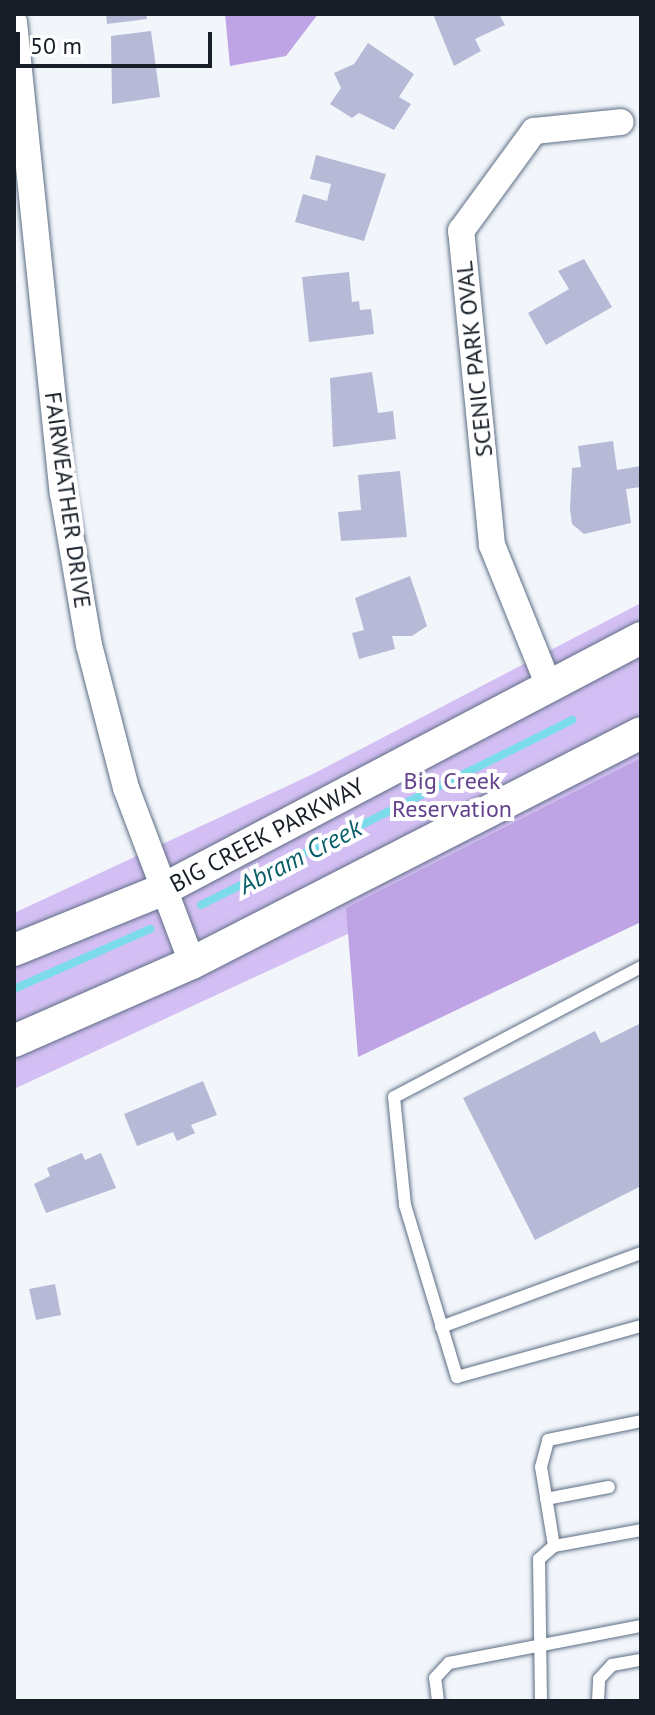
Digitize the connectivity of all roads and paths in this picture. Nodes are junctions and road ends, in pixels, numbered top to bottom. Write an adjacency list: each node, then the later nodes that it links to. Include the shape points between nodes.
1 (14, 22): 6 (street, FAIRWEATHER DRIVE, via 63,493 89,645 126,788)
2 (621, 122): 4 (street, SCENIC PARK OVAL, via 534,131 461,231 492,545)
3 (641, 638): 4 (street, BIG CREEK PARKWAY)
4 (549, 686): 6 (street, BIG CREEK PARKWAY)
5 (641, 733): 8 (street)
6 (162, 890): 7 (street, BIG CREEK PARKWAY); 8 (street, FAIRWEATHER DRIVE)
7 (14, 950)
8 (192, 963): 10 (street)
9 (641, 967): 13 (lane, via 394,1097 405,1205)
10 (14, 1041)
11 (641, 1253): 13 (lane)
12 (641, 1326): 13 (lane, via 457,1377)
13 (441, 1327)
14 (641, 1421): 16 (lane, via 548,1440 541,1467)
15 (609, 1487): 16 (lane)
16 (546, 1499): 18 (lane)
17 (641, 1530): 18 (lane)
18 (554, 1546): 20 (lane, via 539,1559)
19 (641, 1626): 20 (lane)
20 (536, 1643): 22 (lane, via 449,1663 435,1678); 23 (lane)
21 (641, 1660): 24 (lane, via 612,1665 599,1679)
22 (438, 1701)
23 (541, 1701)
24 (598, 1701)

